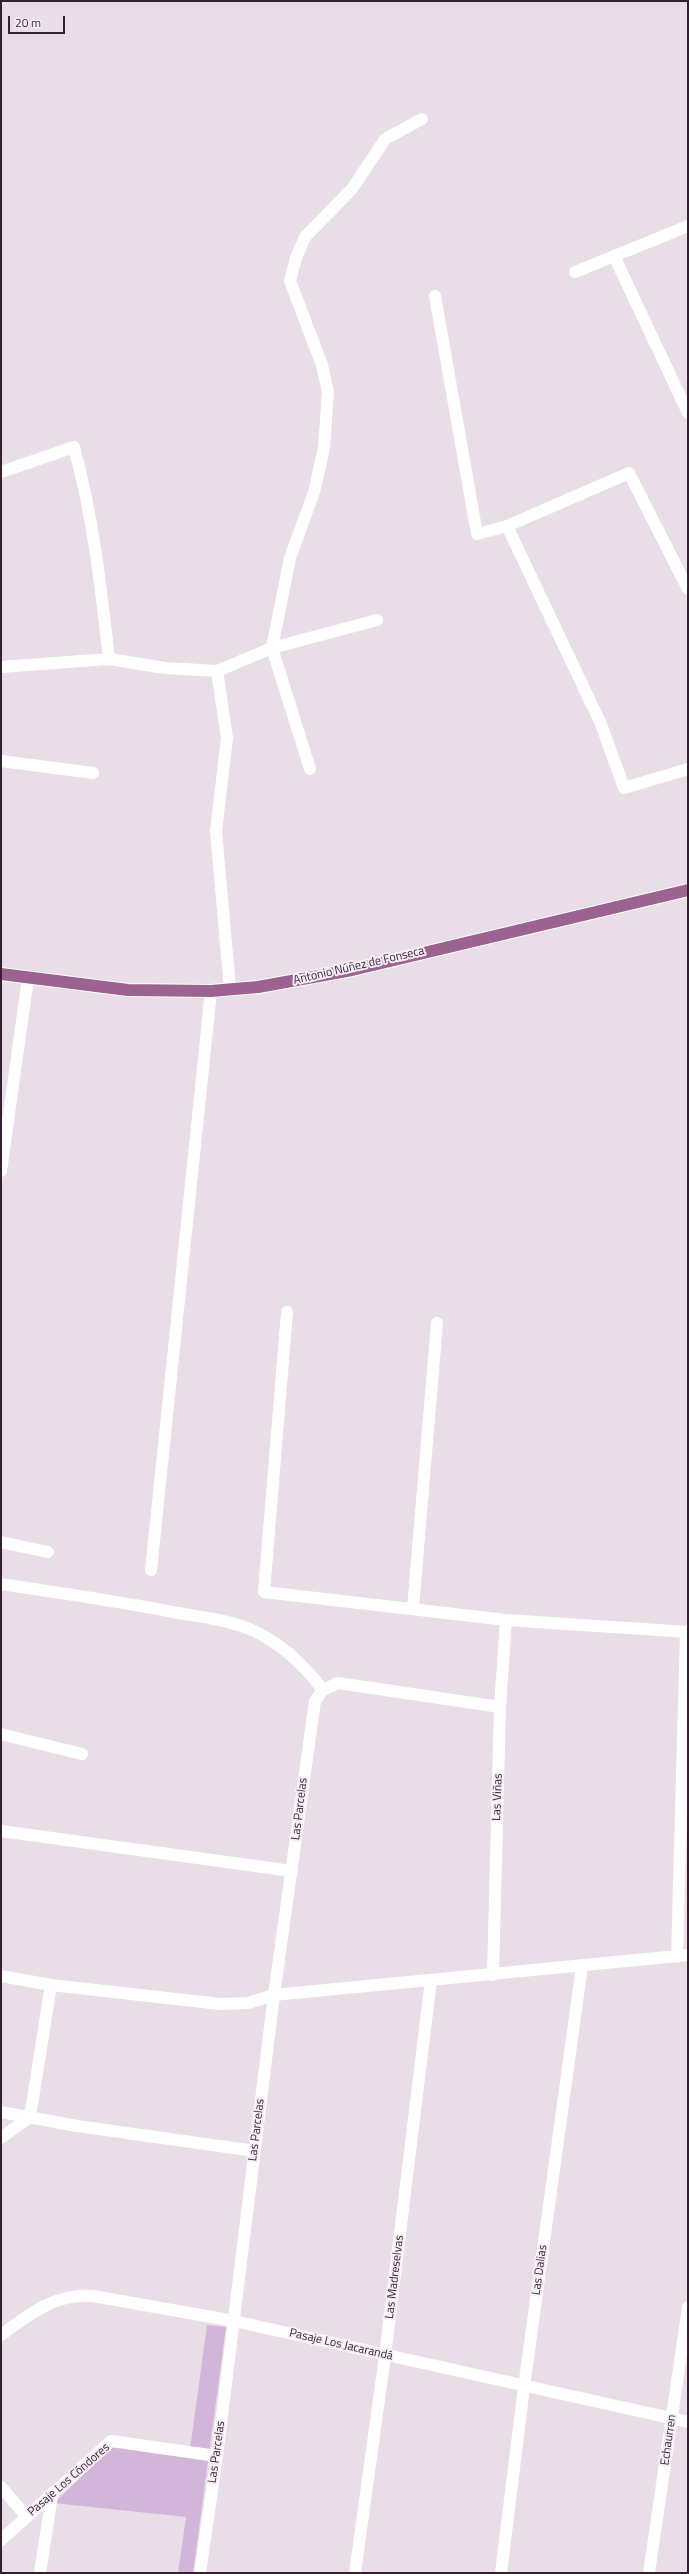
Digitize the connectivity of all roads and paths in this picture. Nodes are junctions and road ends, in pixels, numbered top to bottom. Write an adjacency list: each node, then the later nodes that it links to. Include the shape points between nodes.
1 (422, 119): 11 (street, via 385,139 352,189 305,237 296,258 290,281 322,365 328,392 328,417 314,492 290,558)
2 (687, 230): 3 (street)
3 (614, 256): 4 (street); 6 (street)
4 (574, 272)
5 (435, 296): 8 (street, via 477,534)
6 (688, 413)
7 (1, 472): 12 (street, via 74,447 84,483)
8 (507, 526): 9 (street, via 629,473); 17 (street, via 601,724 624,788)
9 (688, 589)
10 (377, 620): 11 (street)
11 (272, 648): 14 (street); 16 (street)
12 (109, 659): 13 (street); 14 (street, via 165,668)
13 (1, 667)
14 (217, 671): 22 (street, via 227,738 216,831)
15 (1, 761): 18 (street)
16 (310, 769)
17 (688, 769)
18 (93, 773)
19 (688, 890): 22 (main road, Antonio Núñez de Fonseca, via 352,970 305,980)
20 (1, 974): 21 (main road, Antonio Núñez de Fonseca)
21 (28, 978): 23 (main road, Antonio Núñez de Fonseca, via 128,990); 24 (street)
22 (230, 989): 23 (main road, Antonio Núñez de Fonseca)
23 (211, 991): 29 (street)
24 (1, 1171)
25 (287, 1312): 31 (street, via 264,1592)
26 (437, 1323): 31 (street)
27 (1, 1542): 28 (street)
28 (48, 1552)
29 (150, 1570)
30 (1, 1584): 34 (street, via 141,1605 233,1623 252,1630 287,1652)
31 (413, 1608): 32 (street)
32 (506, 1620): 33 (street); 35 (street, Las Viñas)
33 (687, 1632): 40 (street)
34 (323, 1690): 35 (street, via 330,1686 347,1684); 39 (street, Las Parcelas, via 314,1708)
35 (500, 1706): 42 (street, Las Viñas)
36 (1, 1734): 37 (street)
37 (82, 1754)
38 (1, 1831): 39 (street)
39 (292, 1871): 46 (street, Las Parcelas)
40 (682, 1956): 41 (street)
41 (582, 1966): 42 (street); 55 (street, Las Dalias)
42 (493, 1975): 44 (street)
43 (1, 1976): 45 (street)
44 (431, 1980): 46 (street); 54 (street, Las Madreselvas)
45 (51, 1985): 46 (street, via 220,2004 248,2003); 48 (street)
46 (274, 1995): 50 (street, Las Parcelas)
47 (1, 2112): 48 (street)
48 (30, 2117): 49 (street); 50 (street)
49 (1, 2138)
50 (255, 2151): 52 (street, Las Parcelas)
51 (688, 2307): 56 (street, Echaurren)
52 (234, 2321): 53 (street, Pasaje Los Jacarandá, via 81,2295 48,2303); 54 (street, Pasaje Los Jacarandá); 58 (street, Las Parcelas)
53 (1, 2335)
54 (385, 2356): 55 (street, Pasaje Los Jacarandá); 65 (street, Las Madreselvas)
55 (524, 2387): 56 (street, Pasaje Los Jacarandá); 66 (street, Las Dalias)
56 (673, 2419): 57 (street, Pasaje Los Jacarandá); 67 (street, Echaurren)
57 (688, 2422)
58 (217, 2456): 60 (street, Pasaje Los Cóndores, via 111,2441); 64 (street, Las Parcelas)
59 (1, 2487): 61 (street)
60 (52, 2495): 61 (street, Pasaje Los Cóndores); 63 (street)
61 (27, 2517): 62 (street, Pasaje Los Cóndores)
62 (1, 2540)
63 (40, 2573)
64 (200, 2573)
65 (355, 2573)
66 (501, 2573)
67 (649, 2573)

